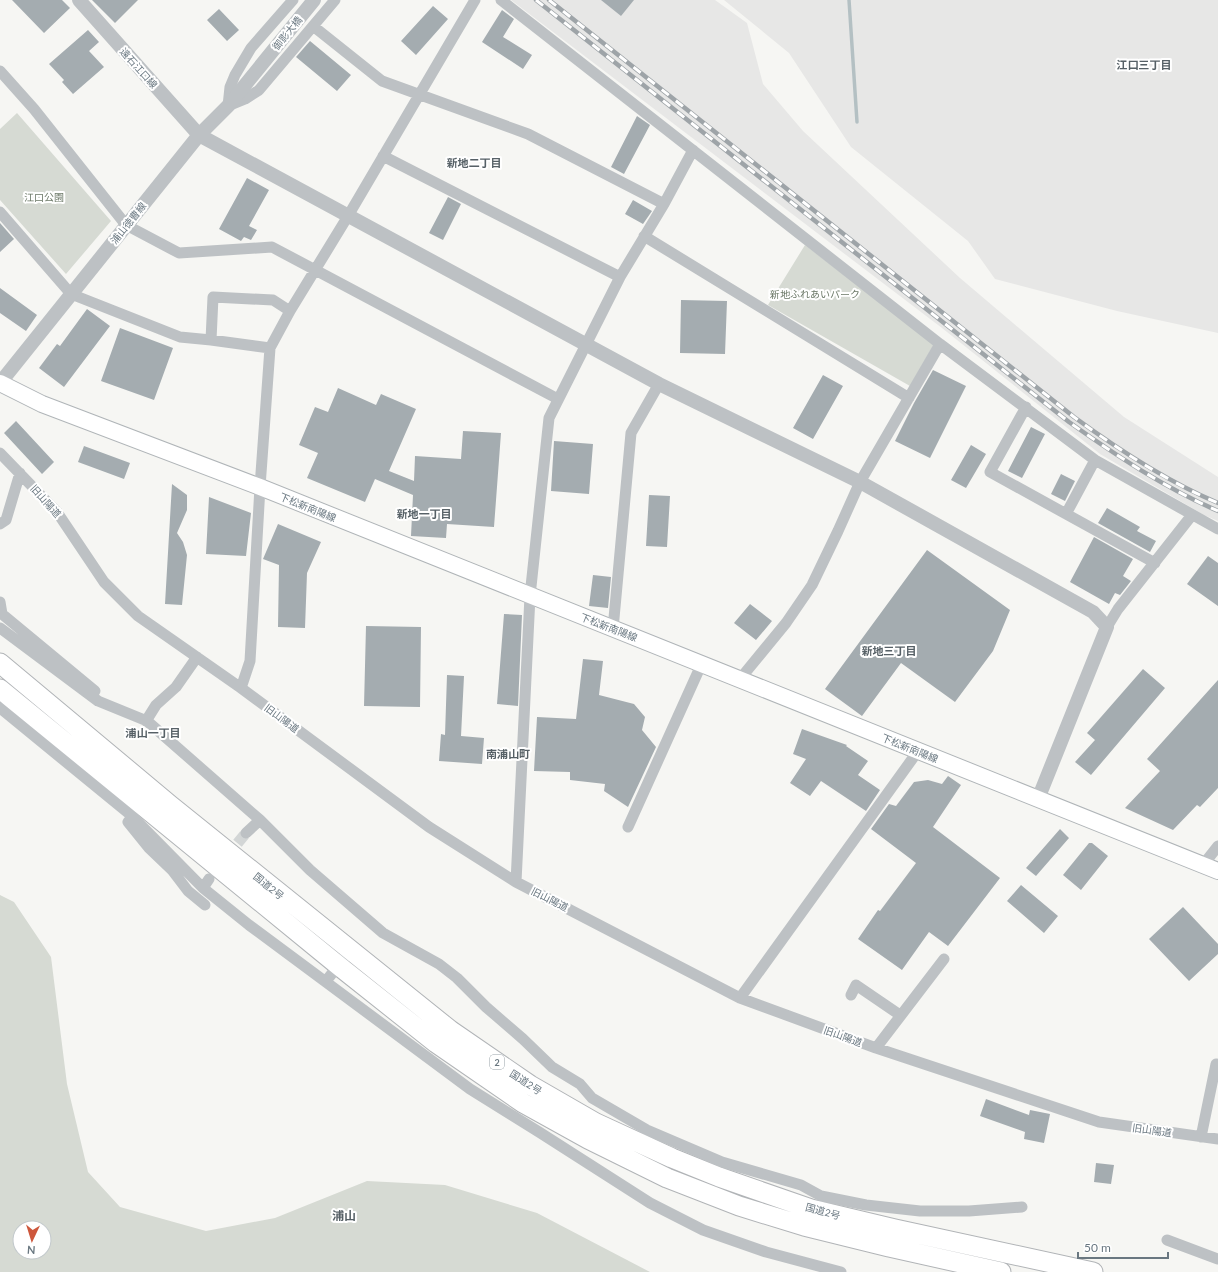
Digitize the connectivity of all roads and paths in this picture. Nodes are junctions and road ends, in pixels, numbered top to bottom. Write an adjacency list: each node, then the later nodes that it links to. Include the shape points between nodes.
1 (79, 0): 12 (street, 遠石江口線)
2 (314, 0): 8 (street, 御影大橋)
3 (335, 0): 7 (street)
4 (475, 0): 10 (street)
5 (501, 0): 13 (street)
6 (289, 1): 11 (street, via 251,48 235,75 230,87)
7 (313, 26): 10 (street, via 382,82); 11 (street, via 259,90)
8 (260, 66): 11 (street, 浦山徳曹線)
9 (0, 71): 18 (street, via 34,109)
10 (419, 95): 14 (street); 15 (street, via 528,134)
11 (228, 106): 12 (street, 浦山徳曹線)
12 (199, 135): 17 (street, 遠石江口線); 18 (street, 浦山徳曹線)
13 (693, 150): 15 (street); 26 (street)
14 (383, 156): 17 (street); 21 (street)
15 (664, 204): 19 (street)
16 (0, 212): 22 (street)
17 (348, 216): 20 (street); 25 (street, 遠石江口線)
18 (126, 225): 20 (street, via 179,253 272,247); 22 (street, 浦山徳曹線)
19 (644, 236): 21 (street); 30 (street)
20 (314, 271): 23 (street); 31 (street)
21 (620, 276): 25 (street)
22 (71, 294): 24 (street, via 180,338); 28 (street, 浦山徳曹線)
23 (290, 311): 24 (street, via 273,300 213,297); 27 (street)
24 (211, 340): 27 (street)
25 (586, 344): 29 (street, 遠石江口線); 31 (street)
26 (940, 344): 30 (street); 32 (street)
27 (270, 348): 37 (street)
28 (0, 383): 37 (main road, 下松新南陽線, via 42,404)
29 (659, 384): 36 (street, 遠石江口線); 47 (street, via 631,433)
30 (909, 398): 36 (street)
31 (558, 399): 43 (street, via 549,418)
32 (1026, 407): 34 (street); 38 (street, via 990,472)
33 (0, 453): 35 (street, 旧山陽道)
34 (1095, 460): 38 (street); 39 (street)
35 (20, 473): 40 (street, via 6,520); 48 (street, 旧山陽道, via 58,512 104,582 138,616)
36 (860, 482): 45 (street, 遠石江口線, via 1093,612); 51 (street, via 812,585 786,623)
37 (260, 487): 43 (main road, 下松新南陽線); 52 (street, via 250,661)
38 (1066, 514): 42 (street)
39 (1192, 514): 41 (street); 42 (street)
40 (0, 524)
41 (1218, 529)
42 (1155, 563): 45 (street)
43 (530, 596): 47 (main road, 下松新南陽線); 65 (street)
44 (0, 602): 54 (street, via 2,614 99,694)
45 (1106, 627): 58 (street)
46 (0, 628): 54 (street)
47 (614, 629): 50 (main road, 下松新南陽線)
48 (197, 657): 52 (street, 旧山陽道); 56 (street, via 176,687 156,705)
49 (0, 663): 67 (highway, 国道2号 / 2, via 170,805)
50 (702, 663): 51 (main road, 下松新南陽線); 61 (street)
51 (740, 679): 57 (main road, 下松新南陽線)
52 (241, 688): 65 (street, 旧山陽道, via 429,827)
53 (0, 689): 69 (highway, 国道2号 / 2)
54 (98, 702): 56 (street)
55 (0, 708): 59 (street)
56 (146, 721): 60 (street)
57 (918, 751): 58 (main road, 下松新南陽線); 72 (street)
58 (1038, 799): 64 (main road, 下松新南陽線)
59 (132, 816): 66 (street, via 128,822 149,848 172,870 188,891); 70 (street, via 249,925)
60 (260, 820): 62 (street); 78 (street, via 310,870 383,933 439,964 457,978 552,1067 580,1084 592,1098)
61 (628, 827)
62 (246, 833)
63 (1218, 846): 64 (street)
64 (1211, 868)
65 (516, 882): 72 (street, 旧山陽道)
66 (205, 905)
67 (350, 950): 69 (street); 78 (highway, 国道2号 / 2, via 450,1030 530,1085 596,1123 672,1158)
68 (944, 959): 73 (street)
69 (339, 966): 70 (street); 83 (highway, 国道2号 / 2, via 436,1043 523,1103 667,1178 739,1206 804,1226)
70 (326, 981): 82 (street, via 470,1089 650,1203 703,1230 766,1252)
71 (851, 995): 73 (street, via 856,985)
72 (740, 998): 74 (street, 旧山陽道)
73 (900, 1015): 74 (street)
74 (876, 1048): 76 (street, 旧山陽道, via 1099,1122)
75 (1216, 1064): 76 (street)
76 (1201, 1137): 77 (street, 旧山陽道)
77 (1218, 1139)
78 (720, 1170): 79 (street, via 801,1186 821,1196 866,1205 920,1211); 84 (highway, 国道2号 / 2, via 811,1209)
79 (1022, 1207)
80 (1167, 1240): 81 (street)
81 (1218, 1259)
82 (841, 1272)
83 (1001, 1272)
84 (1093, 1272)

